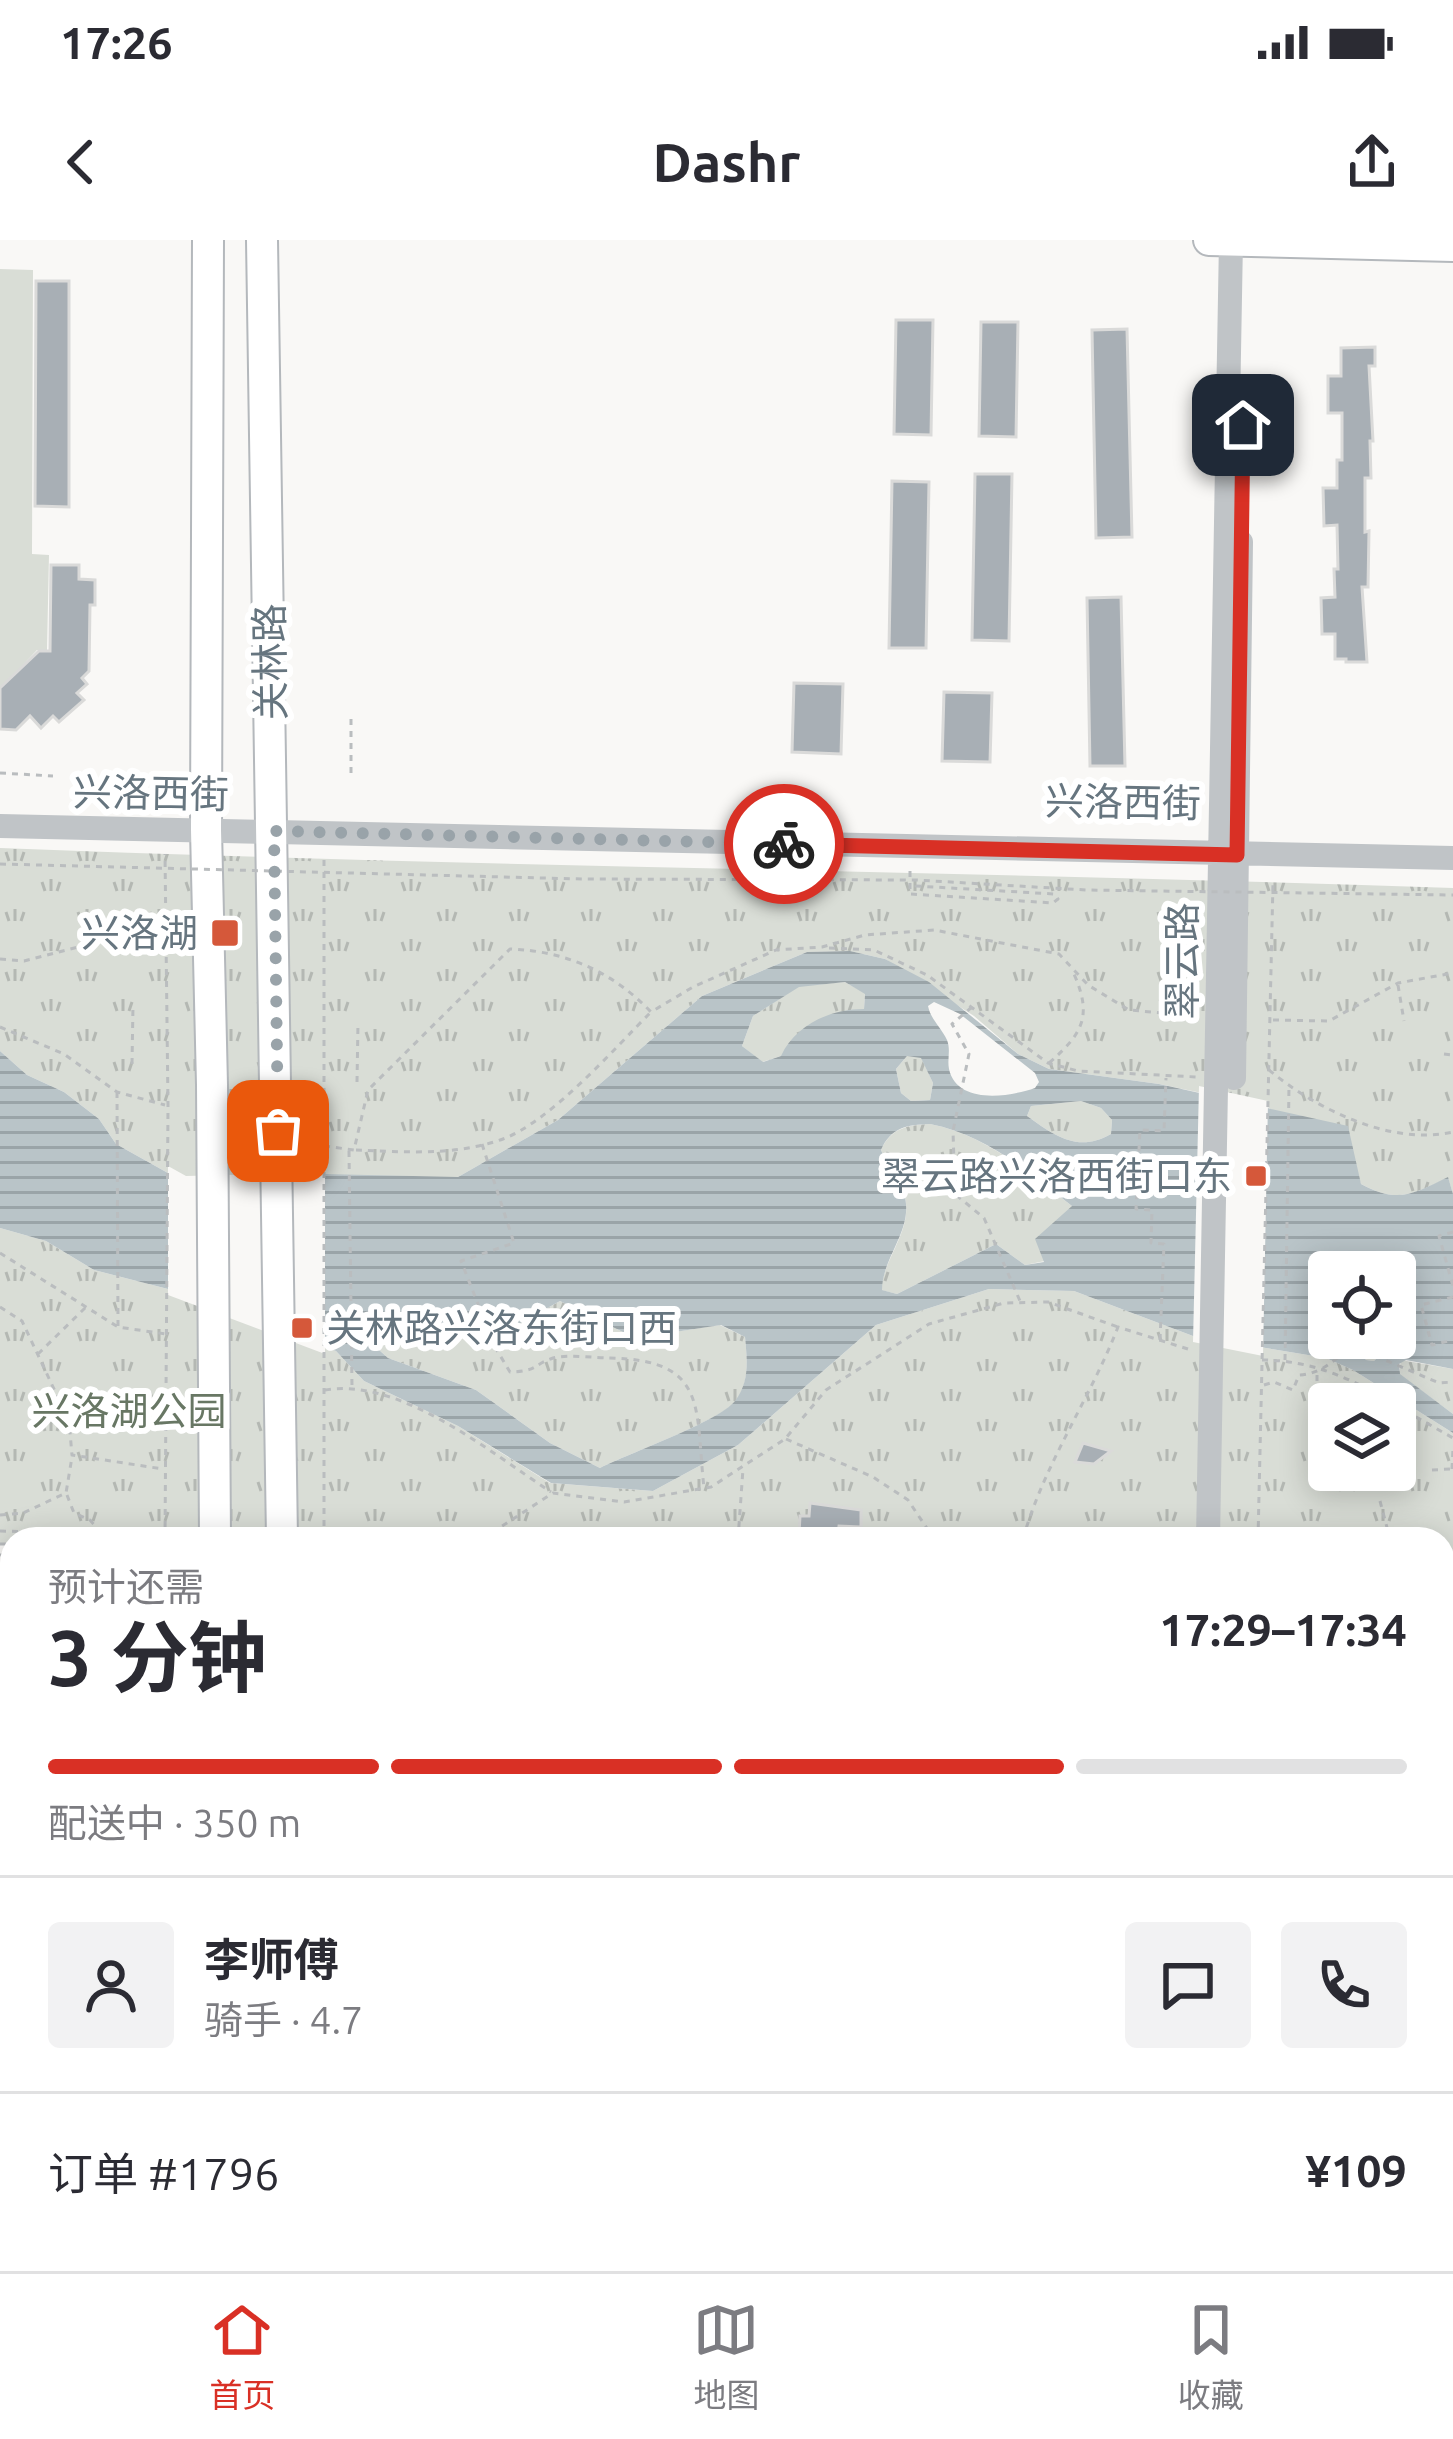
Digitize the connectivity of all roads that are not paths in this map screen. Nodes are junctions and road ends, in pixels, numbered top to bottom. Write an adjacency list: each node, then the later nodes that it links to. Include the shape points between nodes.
1 (208, 240): 8 (main road, 关林路)
2 (262, 240): 9 (main road, 关林路)
3 (1209, 240): 4 (main road)
4 (1231, 240): 5 (main road); 12 (street, 翠云路)
5 (1246, 240): 6 (main road); 12 (street, 翠云路)
6 (1453, 246)
7 (0, 812): 8 (street, 兴洛西街)
8 (206, 823): 9 (street, 兴洛西街); 10 (street, 兴洛西街); 15 (main road, 关林路)
9 (273, 824): 12 (street, 兴洛西街); 16 (main road, 关林路)
10 (0, 826)
11 (1453, 844): 12 (street, 兴洛西街)
12 (1228, 847): 13 (street, 兴洛西街); 14 (street, 翠云路, via 1217,1076)
13 (1453, 858)
14 (1221, 1393): 17 (street, 翠云路); 18 (street, 翠云路)
15 (215, 1527)
16 (282, 1527)
17 (1209, 1527)
18 (1224, 1527)

